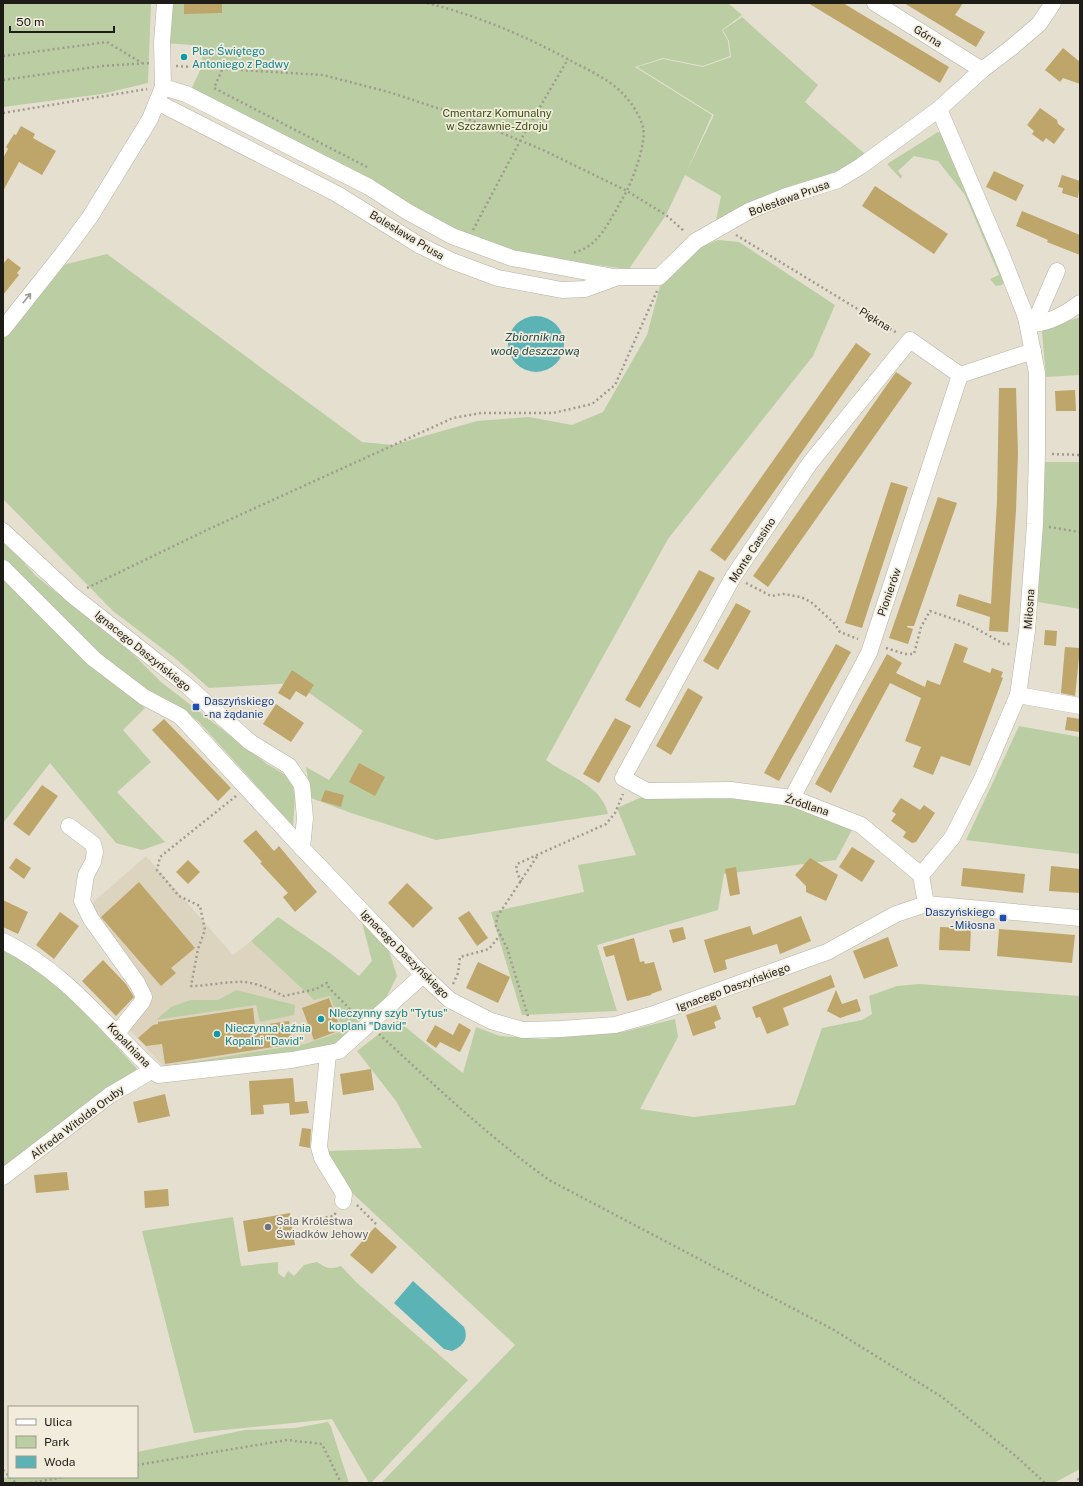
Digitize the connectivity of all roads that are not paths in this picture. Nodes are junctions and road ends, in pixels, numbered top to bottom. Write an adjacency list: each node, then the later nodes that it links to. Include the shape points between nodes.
1 (165, 3): 5 (street, via 162,42)
2 (875, 3): 4 (street, Górna)
3 (1053, 3): 4 (street, Bolesława Prusa, via 1039,24)
4 (982, 70): 7 (street, Bolesława Prusa)
5 (163, 87): 6 (street); 9 (street, via 186,94 330,167 466,242 512,258)
6 (157, 102): 9 (street, Bolesława Prusa, via 337,194 419,245 452,261 498,278 562,290 585,289); 12 (street, one-way to 6, via 103,198 150,119)
7 (939, 109): 9 (street, Bolesława Prusa, via 838,180 749,211 696,241 659,277); 11 (street)
8 (1056, 271): 11 (street)
9 (618, 277)
10 (1080, 303): 11 (street, via 1059,317)
11 (1030, 321): 13 (street, Miłosna)
12 (3, 329)
13 (1033, 351): 14 (street); 17 (street, Miłosna, via 1037,373 1035,524 1025,645)
14 (960, 375): 19 (street, Monte Cassino, via 910,340 810,463 733,577); 20 (street, Pionierów, via 865,660)
15 (3, 531): 22 (street, Ignacego Daszyńskiego, via 72,595 184,683 250,742 289,766 302,785 305,818)
16 (3, 568): 22 (street, via 94,659 144,697 180,716)
17 (1018, 695): 18 (street); 23 (street, Miłosna, via 982,779 952,838)
18 (1080, 706)
19 (626, 779): 20 (street, Źródlana, via 647,790 731,790)
20 (792, 798): 23 (street, Źródlana, via 861,825)
21 (70, 826): 28 (street, via 93,844 95,852 94,862 86,875 82,902 91,919 138,983 144,997)
22 (302, 848): 27 (street, Ignacego Daszyńskiego)
23 (921, 876): 24 (street)
24 (926, 904): 25 (street, Ignacego Daszyńskiego); 27 (street, Ignacego Daszyńskiego, via 896,914 827,952 792,966 652,1015 615,1025 523,1030 491,1021 447,998)
25 (1080, 918)
26 (3, 941): 28 (street, Kopalniana, via 46,966)
27 (423, 975): 29 (street, Kopalniana, via 350,1043 339,1051)
28 (117, 1033): 30 (street, Kopalniana)
29 (328, 1054): 30 (street, Kopalniana, via 158,1075); 32 (street, via 319,1147 322,1158)
30 (153, 1070): 31 (street, Alfreda Witolda Oruby, via 110,1095)
31 (3, 1178)
32 (344, 1198)

